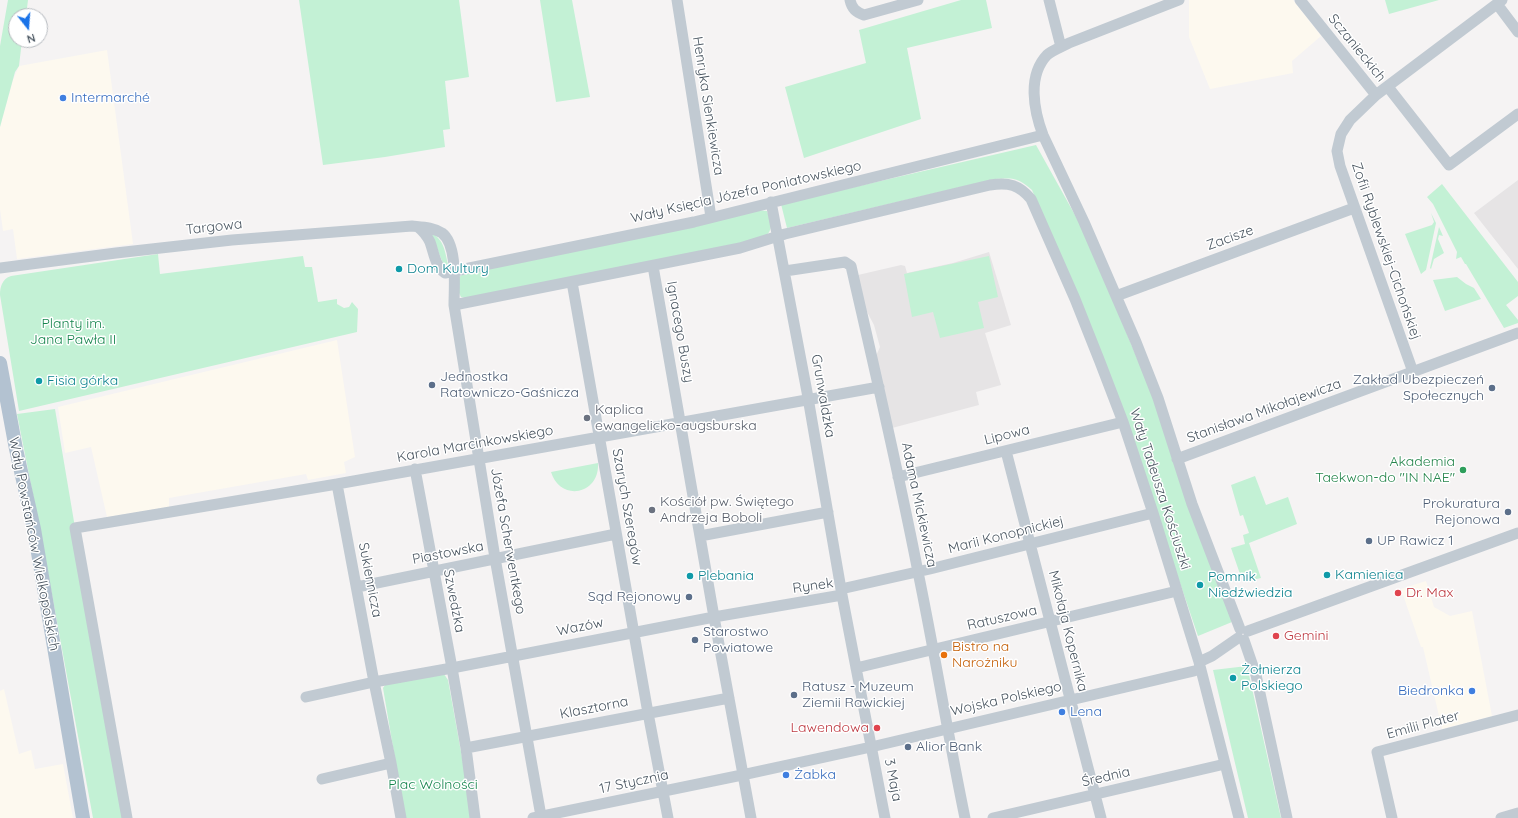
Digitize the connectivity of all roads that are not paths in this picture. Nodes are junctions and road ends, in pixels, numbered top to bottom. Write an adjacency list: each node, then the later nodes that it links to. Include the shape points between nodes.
1 (677, 0): 16 (street, Henryka Sienkiewicza)
2 (850, 0): 3 (street, via 852,8 864,15)
3 (918, 0)
4 (1049, 0): 9 (street)
5 (1179, 0): 9 (street, Wały Tadeusza Kościuszki)
6 (1300, 0): 11 (street, Sczanieckich)
7 (1499, 2): 8 (street); 10 (street, Zofii Ryblewskiej-Cichońskiej)
8 (1518, 32)
9 (1061, 47): 13 (street, Wały Tadeusza Kościuszki, via 1047,56 1042,63 1033,90 1034,106)
10 (1388, 87): 11 (street, Zofii Ryblewskiej-Cichońskiej); 12 (street, via 1449,165)
11 (1376, 96): 15 (street, Zofii Ryblewskiej-Cichońskiej, via 1350,120 1341,134 1338,151 1340,166)
12 (1518, 114)
13 (1042, 135): 14 (street, Wały Księcia Józefa Poniatowskiego); 24 (street, Wały Tadeusza Kościuszki)
14 (772, 202): 16 (street, Wały Księcia Józefa Poniatowskiego); 18 (street, Grunwaldzka)
15 (1354, 208): 24 (street, Zacisze); 28 (street, Zofii Ryblewskiej-Cichońskiej)
16 (711, 217): 21 (street, Wały Księcia Józefa Poniatowskiego)
17 (418, 227): 20 (street, Targowa, via 232,240); 21 (street, via 429,241 440,269 445,273); 21 (street, Targowa, via 444,234)
18 (778, 235): 19 (street, via 740,248); 22 (street, Grunwaldzka); 32 (street, Wały Tadeusza Kościuszki, via 990,185 1004,183 1015,186 1031,199 1075,299)
19 (653, 266): 23 (street); 31 (street, Ignacego Buszy)
20 (0, 268)
21 (455, 271): 25 (street, Józefa Scherwentkego)
22 (785, 271): 29 (street, Adama Mickiewicza, via 849,263); 30 (street, Grunwaldzka)
23 (572, 282): 25 (street); 33 (street, Szarych Szeregów)
24 (1116, 296): 36 (street, Wały Tadeusza Kościuszki, via 1152,384)
25 (454, 304): 35 (street, Józefa Scherwentkego)
26 (1518, 333): 28 (street, Stanisława Mikołajewicza)
27 (0, 364): 64 (main road, Wały Powstańców Wielkopolskich, via 34,529)
28 (1413, 372): 36 (street, Stanisława Mikołajewicza)
29 (879, 386): 30 (street, Karola Marcinkowskiego); 38 (street, Adama Mickiewicza)
30 (808, 398): 31 (street, Karola Marcinkowskiego); 40 (street, Grunwaldzka)
31 (680, 422): 33 (street, Karola Marcinkowskiego); 44 (street, Ignacego Buszy)
32 (1123, 422): 34 (street, Lipowa); 41 (street, Wały Tadeusza Kościuszki)
33 (600, 437): 35 (street, Karola Marcinkowskiego); 43 (street, Szarych Szeregów)
34 (1006, 451): 38 (street, Lipowa); 45 (street, Mikołaja Kopernika)
35 (478, 458): 37 (street, Karola Marcinkowskiego); 46 (street, Józefa Scherwentkego)
36 (1177, 459): 55 (street, Wały Tadeusza Kościuszki)
37 (415, 469): 39 (street, Karola Marcinkowskiego); 47 (street, Szwedzka)
38 (898, 477): 48 (street, Adama Mickiewicza)
39 (336, 484): 49 (street, Sukiennicza); 83 (street, Karola Marcinkowskiego, via 75,528)
40 (828, 512): 44 (street); 51 (street, Grunwaldzka)
41 (1153, 513): 45 (street, Marii Konopnickiej); 50 (street, Wały Tadeusza Kościuszki)
42 (1518, 533): 55 (street, Wojska Polskiego)
43 (616, 534): 46 (street, Piastowska); 54 (street, Szarych Szeregów)
44 (700, 536): 52 (street, Ignacego Buszy)
45 (1030, 544): 48 (street, Marii Konopnickiej); 53 (street, Mikołaja Kopernika)
46 (495, 558): 47 (street, Piastowska); 57 (street, Józefa Scherwentkego)
47 (433, 571): 49 (street, Piastowska); 59 (street, Szwedzka)
48 (918, 572): 51 (street, Marii Konopnickiej); 56 (street, Adama Mickiewicza)
49 (357, 587): 61 (street, Sukiennicza)
50 (1177, 591): 53 (street, Ratuszowa); 58 (street, Wały Tadeusza Kościuszki)
51 (841, 592): 52 (street, Rynek); 60 (street, Rynek)
52 (714, 617): 54 (street, Wazów); 63 (street)
53 (1050, 622): 56 (street, Ratuszowa); 65 (street, Mikołaja Kopernika)
54 (634, 632): 57 (street, Wazów); 66 (street, Szarych Szeregów)
55 (1242, 634): 58 (street, Wojska Polskiego); 94 (street, Wały Tadeusza Kościuszki, via 1256,675)
56 (933, 650): 60 (street, Ratuszowa); 68 (street, Adama Mickiewicza)
57 (513, 656): 59 (street, Wazów); 69 (street, Józefa Scherwentkego)
58 (1197, 666): 65 (street, Wojska Polskiego); 73 (street, Wały Tadeusza Kościuszki)
59 (452, 668): 61 (street); 71 (street)
60 (856, 668): 70 (street, Rynek)
61 (374, 682): 62 (street); 72 (street)
62 (306, 697)
63 (729, 698): 66 (street, Klasztorna); 74 (street)
64 (64, 700): 81 (main road, Wały Powstańców Wielkopolskich); 82 (main road, Wały Powstańców Wielkopolskich, via 83,779)
65 (1070, 700): 68 (street, Wojska Polskiego); 77 (street, Mikołaja Kopernika)
66 (648, 713): 69 (street, Klasztorna); 76 (street, Szarych Szeregów)
67 (1518, 715): 95 (street, Emilii Plater, via 1377,752)
68 (947, 728): 70 (street, Wojska Polskiego); 90 (street, Adama Mickiewicza)
69 (526, 737): 71 (street, Klasztorna); 80 (street, Józefa Scherwentkego)
70 (871, 747): 74 (street); 88 (street, 3 Maja)
71 (466, 748): 85 (street)
72 (391, 763): 75 (street); 84 (street)
73 (1225, 764): 77 (street, Średnia); 93 (street, Wały Tadeusza Kościuszki)
74 (742, 776): 76 (street, 17 Stycznia); 87 (street)
75 (322, 779)
76 (663, 792): 79 (street, 17 Stycznia); 86 (street, Szarych Szeregów)
77 (1095, 795): 91 (street, Średnia); 92 (street, Mikołaja Kopernika)
78 (1518, 813): 96 (street)
79 (566, 815): 80 (street, 17 Stycznia)
80 (537, 817)
81 (83, 818)
82 (89, 818)
83 (127, 818)
84 (401, 818)
85 (475, 818)
86 (668, 818)
87 (751, 818)
88 (885, 818)
89 (955, 818): 90 (street)
90 (965, 818)
91 (993, 818)
92 (1101, 818)
93 (1239, 818)
94 (1287, 818)
95 (1392, 818)
96 (1501, 818)

